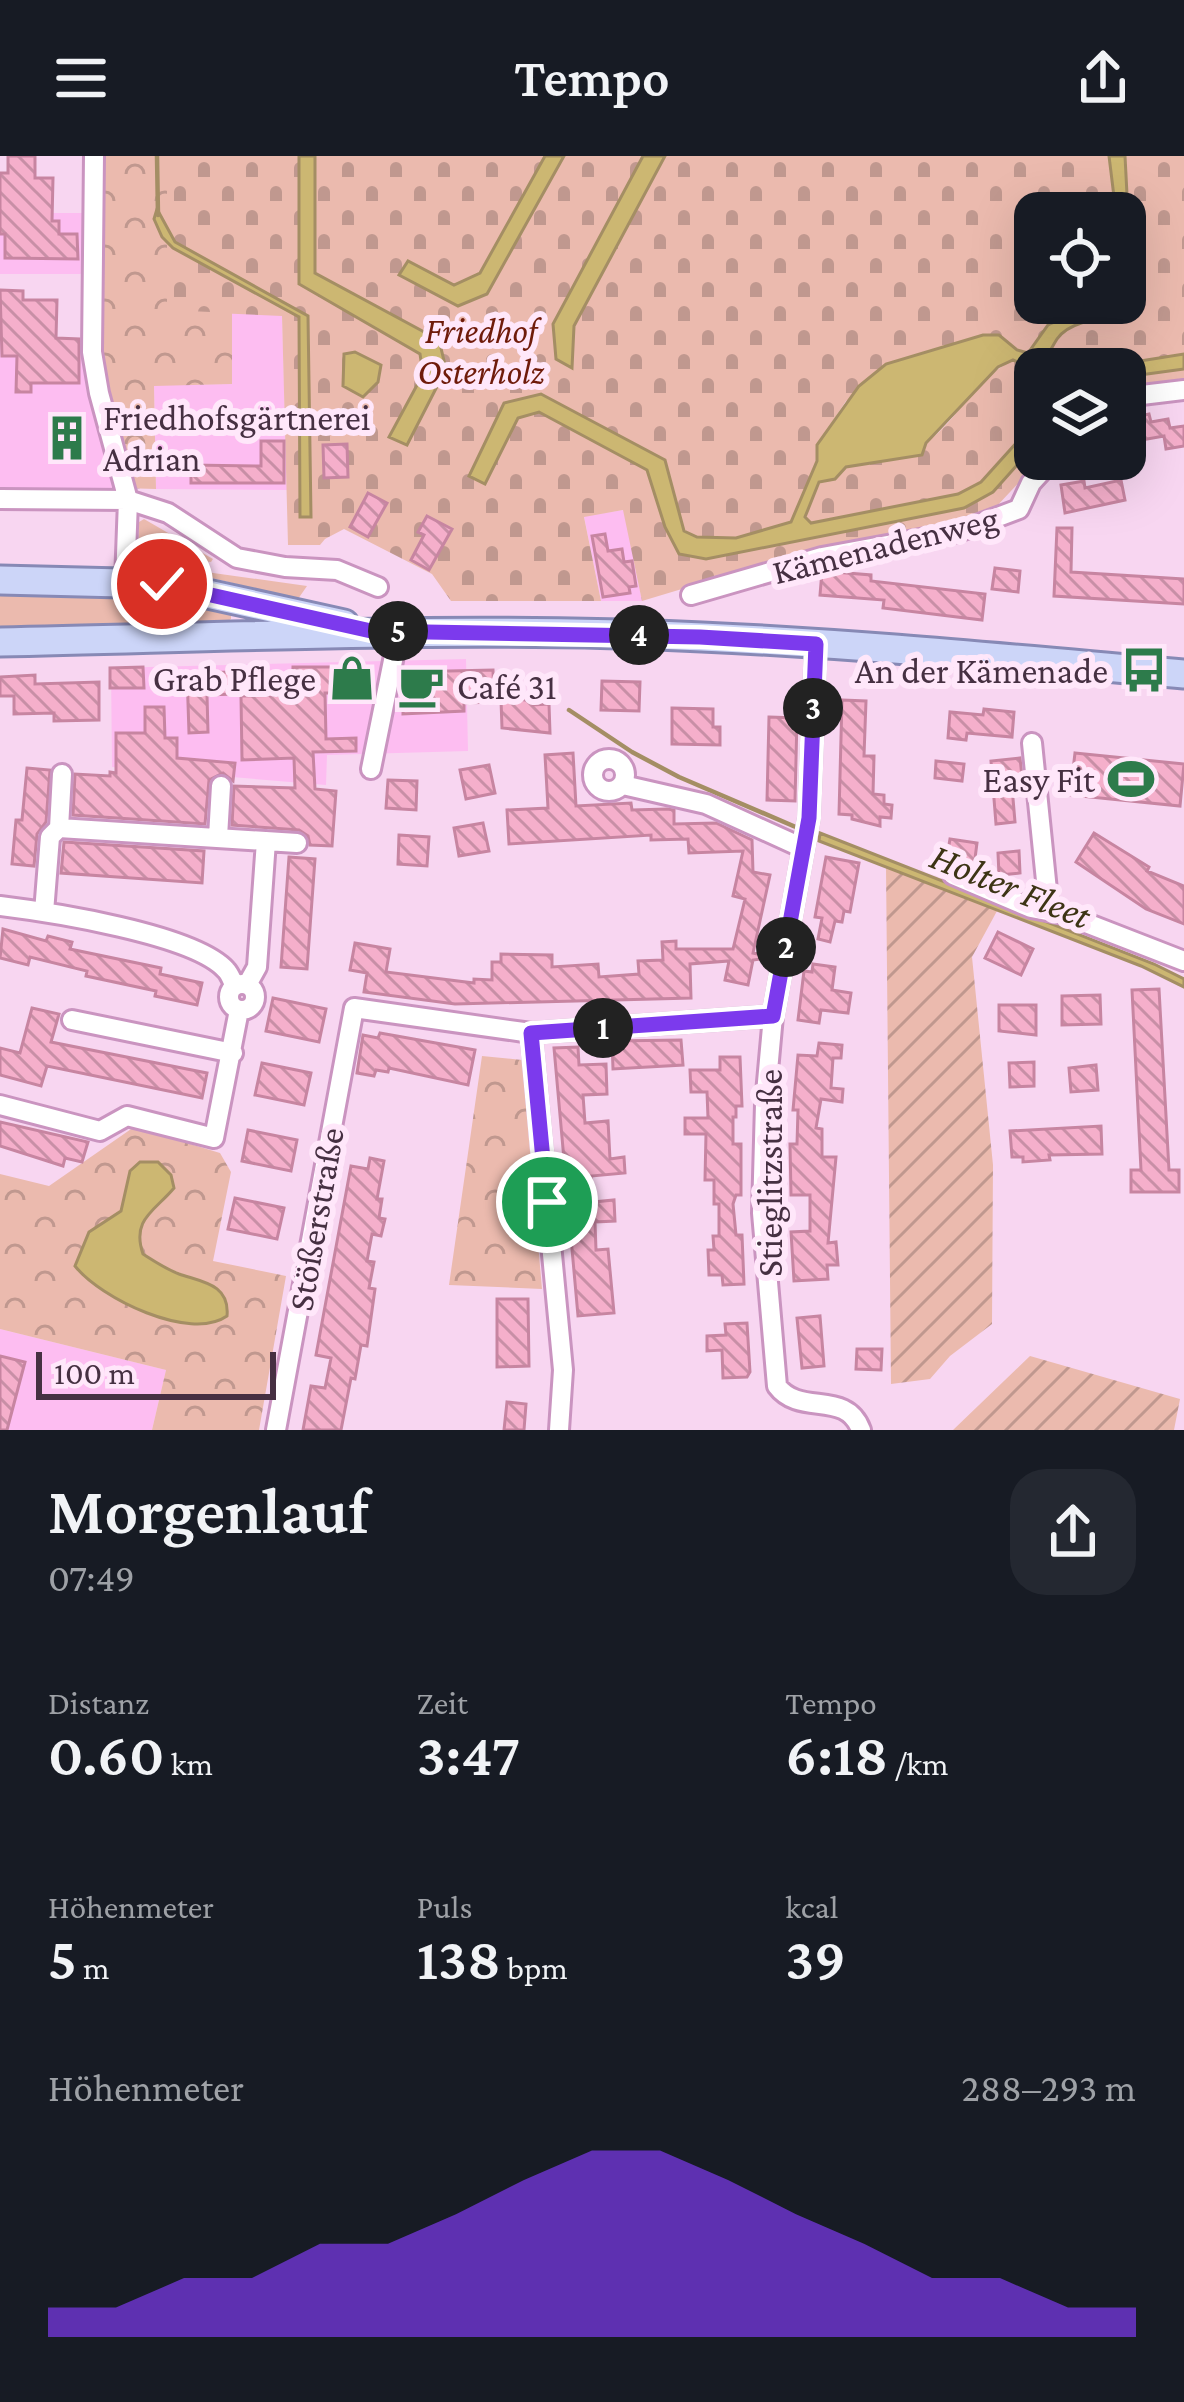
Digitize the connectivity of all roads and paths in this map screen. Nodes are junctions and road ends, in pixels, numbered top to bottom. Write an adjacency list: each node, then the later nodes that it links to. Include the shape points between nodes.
1 (94, 156): 6 (street, via 92,352)
2 (1184, 390): 3 (street)
3 (1146, 395)
4 (1034, 480): 10 (street, Kämenadenweg, via 1019,509 987,523)
5 (0, 499): 6 (street)
6 (128, 500): 8 (street); 9 (street, via 168,513 237,558 337,569)
7 (0, 580): 8 (main road)
8 (125, 582): 11 (main road)
9 (378, 587)
10 (691, 595)
11 (238, 598): 12 (main road); 14 (main road)
12 (292, 624): 13 (main road); 14 (main road)
13 (385, 631): 16 (main road); 19 (street)
14 (229, 637): 15 (main road)
15 (0, 642)
16 (816, 644): 17 (main road); 27 (street, Stieglitzstraße)
17 (1184, 674)
18 (1032, 743): 30 (street)
19 (371, 769)
20 (62, 775): 23 (street)
21 (622, 785): 27 (street, via 706,804)
22 (221, 786): 24 (street)
23 (59, 828): 24 (street); 31 (street, via 50,836)
24 (218, 837): 25 (street)
25 (266, 841): 26 (street); 33 (street, via 257,967)
26 (298, 843)
27 (803, 848): 34 (street, Stieglitzstraße)
28 (953, 875): 30 (street)
29 (0, 906): 31 (street)
30 (1049, 910): 32 (street)
31 (44, 912): 33 (street, via 183,946)
32 (1184, 961)
33 (241, 986): 37 (street, via 229,1000 239,1010)
34 (773, 1016): 36 (street); 41 (street, Stieglitzstraße, via 762,1214 777,1385 800,1403 850,1410)
35 (72, 1020): 37 (street)
36 (531, 1033): 39 (street, Stößerstraße, via 354,1008); 40 (street, via 563,1370)
37 (233, 1053): 38 (street, via 214,1138 127,1116 100,1131)
38 (0, 1105)
39 (276, 1430)
40 (559, 1430)
41 (861, 1430)

